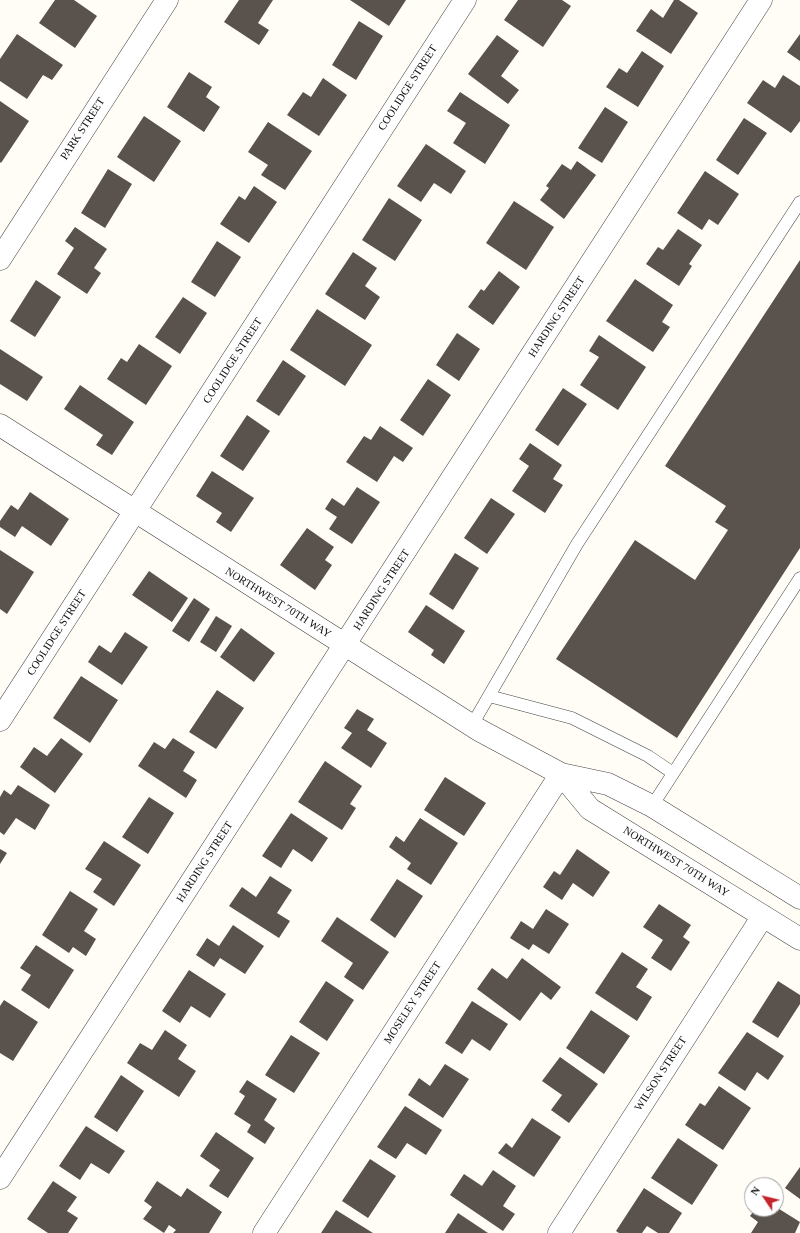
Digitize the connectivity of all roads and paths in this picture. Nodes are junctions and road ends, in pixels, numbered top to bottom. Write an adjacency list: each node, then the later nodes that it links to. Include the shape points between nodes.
1 (167, 0): 5 (street, PARK STREET)
2 (465, 0): 7 (street, COOLIDGE STREET)
3 (761, 0): 9 (street, HARDING STREET)
4 (800, 202): 10 (lane, via 577,544)
5 (0, 259)
6 (0, 425): 7 (street, NORTHWEST 70TH WAY)
7 (136, 512): 9 (street, NORTHWEST 70TH WAY); 11 (street, COOLIDGE STREET)
8 (800, 578): 13 (lane)
9 (346, 645): 12 (street, NORTHWEST 70TH WAY); 19 (street, HARDING STREET)
10 (489, 696): 12 (lane); 13 (lane, via 572,718 648,756)
11 (0, 720)
12 (472, 725): 14 (street, NORTHWEST 70TH WAY)
13 (673, 773): 15 (lane)
14 (561, 774): 15 (street, NORTHWEST 70TH WAY, via 608,784); 17 (street, NORTHWEST 70TH WAY, via 590,809); 20 (street, MOSELEY STREET)
15 (652, 806): 16 (street, NORTHWEST 70TH WAY)
16 (800, 898)
17 (763, 916): 18 (street, NORTHWEST 70TH WAY); 21 (street, WILSON STREET)
18 (800, 938)
19 (0, 1178)
20 (264, 1233)
21 (559, 1233)

